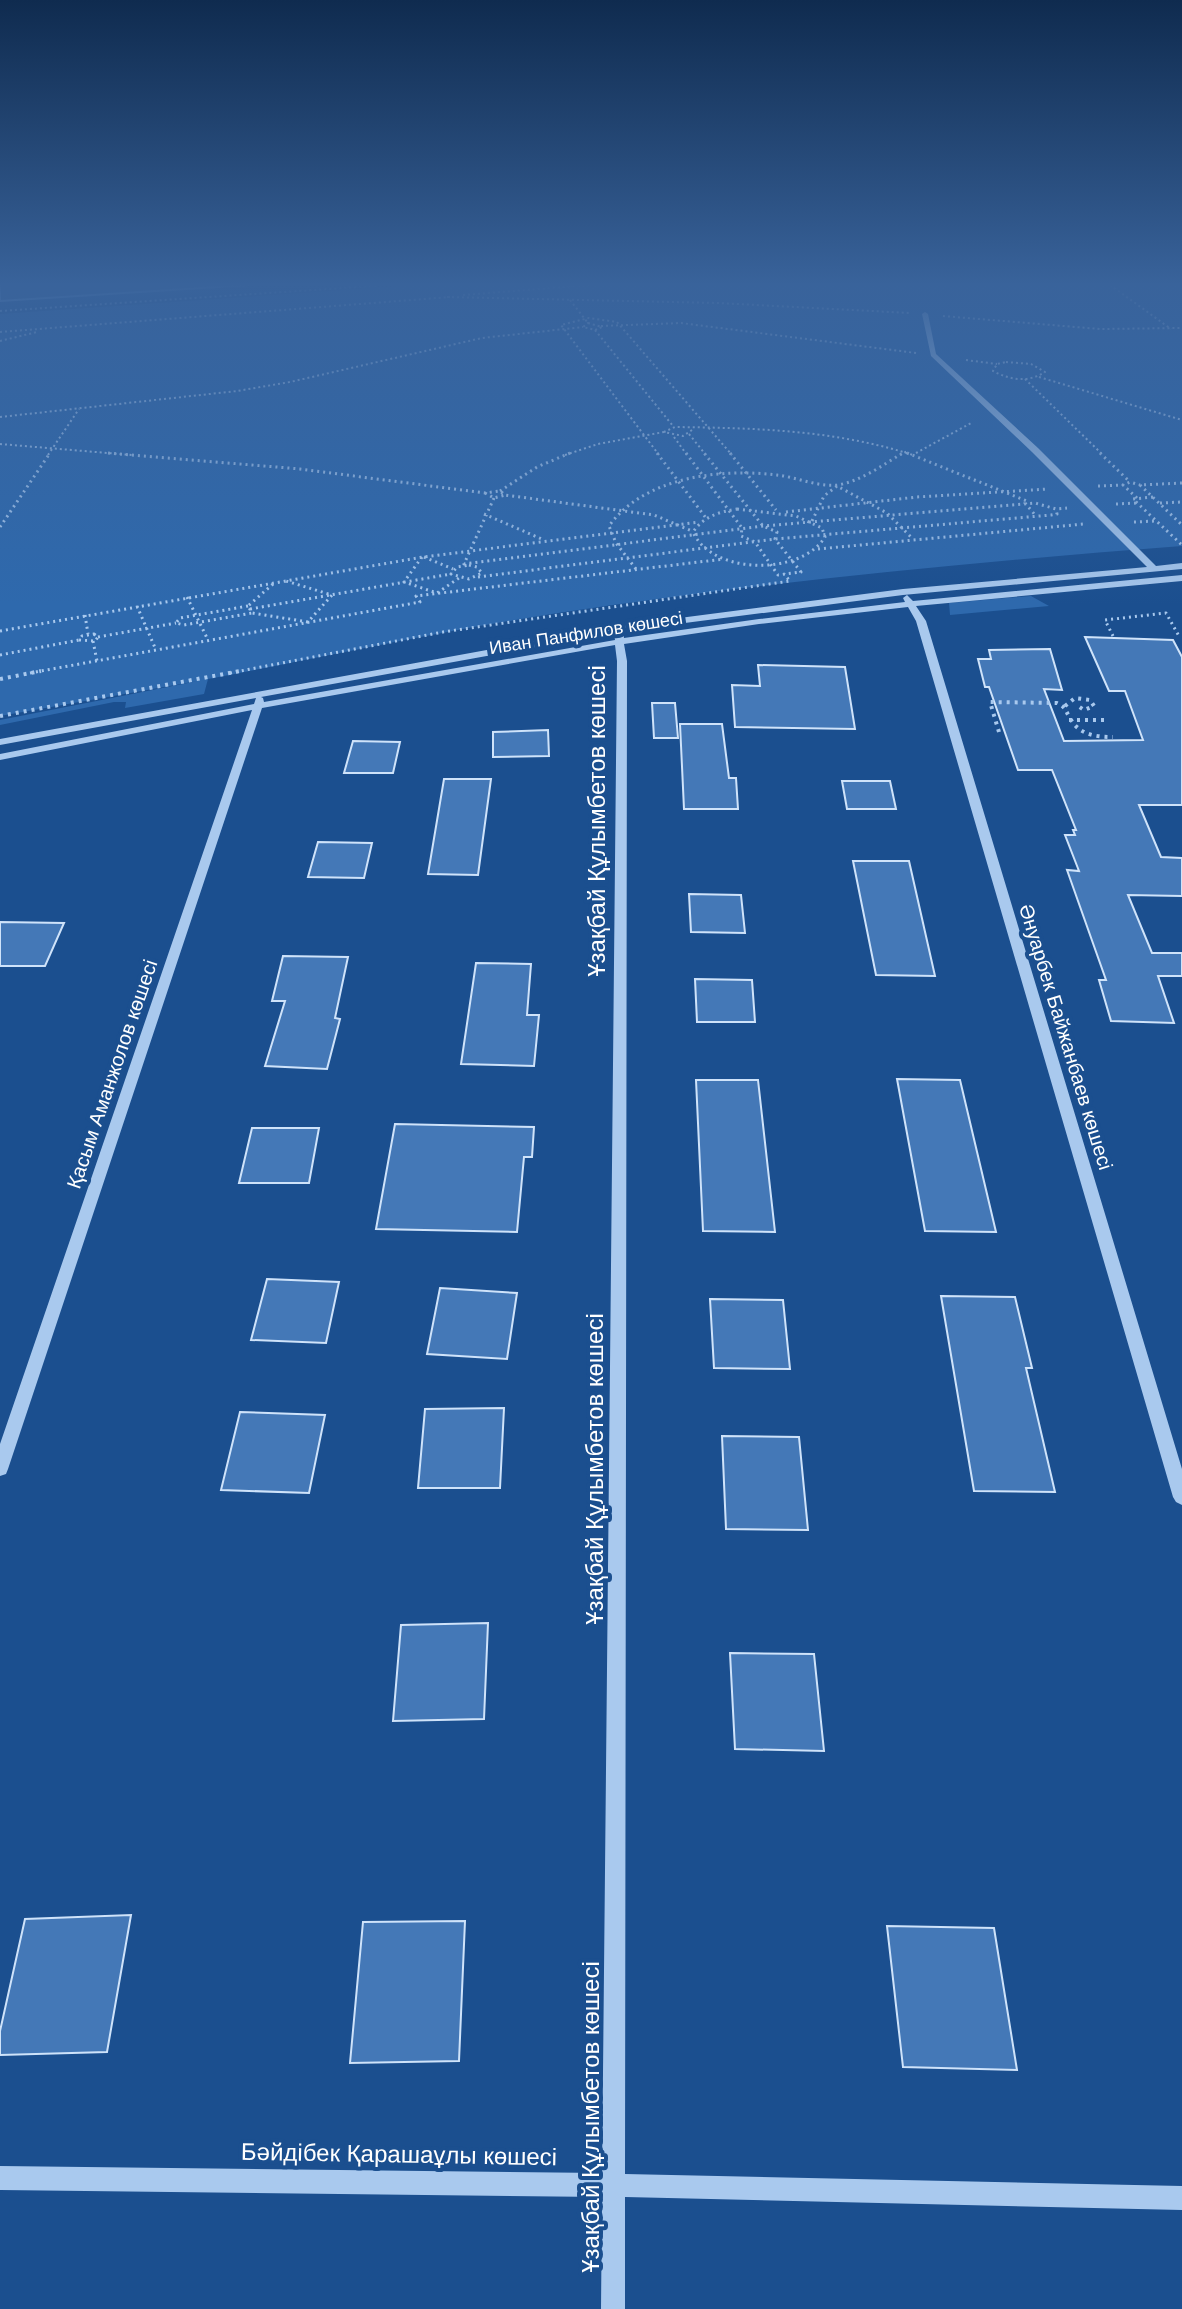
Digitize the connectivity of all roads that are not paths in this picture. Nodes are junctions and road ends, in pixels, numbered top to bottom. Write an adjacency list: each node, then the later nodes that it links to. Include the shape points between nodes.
1 (970, 390): 3 (street)
2 (1182, 566): 3 (street, Иван Панфилов көшесі)
3 (1154, 569): 5 (street, Иван Панфилов көшесі)
4 (1182, 578): 5 (street, Иван Панфилов көшесі)
5 (907, 597): 6 (street, Иван Панфилов көшесі); 11 (street, Әнуарбек Байжанбаев көшесі, via 921,621)
6 (618, 635): 7 (street, Иван Панфилов көшесі); 13 (street, Ұзақбай Құлымбетов көшесі, via 622,661)
7 (260, 699): 8 (street, Иван Панфилов көшесі); 9 (street, Иван Панфилов көшесі); 10 (street, Қасым Аманжолов көшесі)
8 (0, 742)
9 (0, 757)
10 (0, 1469)
11 (1182, 1497)
12 (0, 2178): 13 (street, Бәйдібек Қарашаұлы көшесі)
13 (614, 2185): 14 (street, Бәйдібек Қарашаұлы көшесі); 15 (street, Ұзақбай Құлымбетов көшесі)
14 (1182, 2198)
15 (613, 2309)

